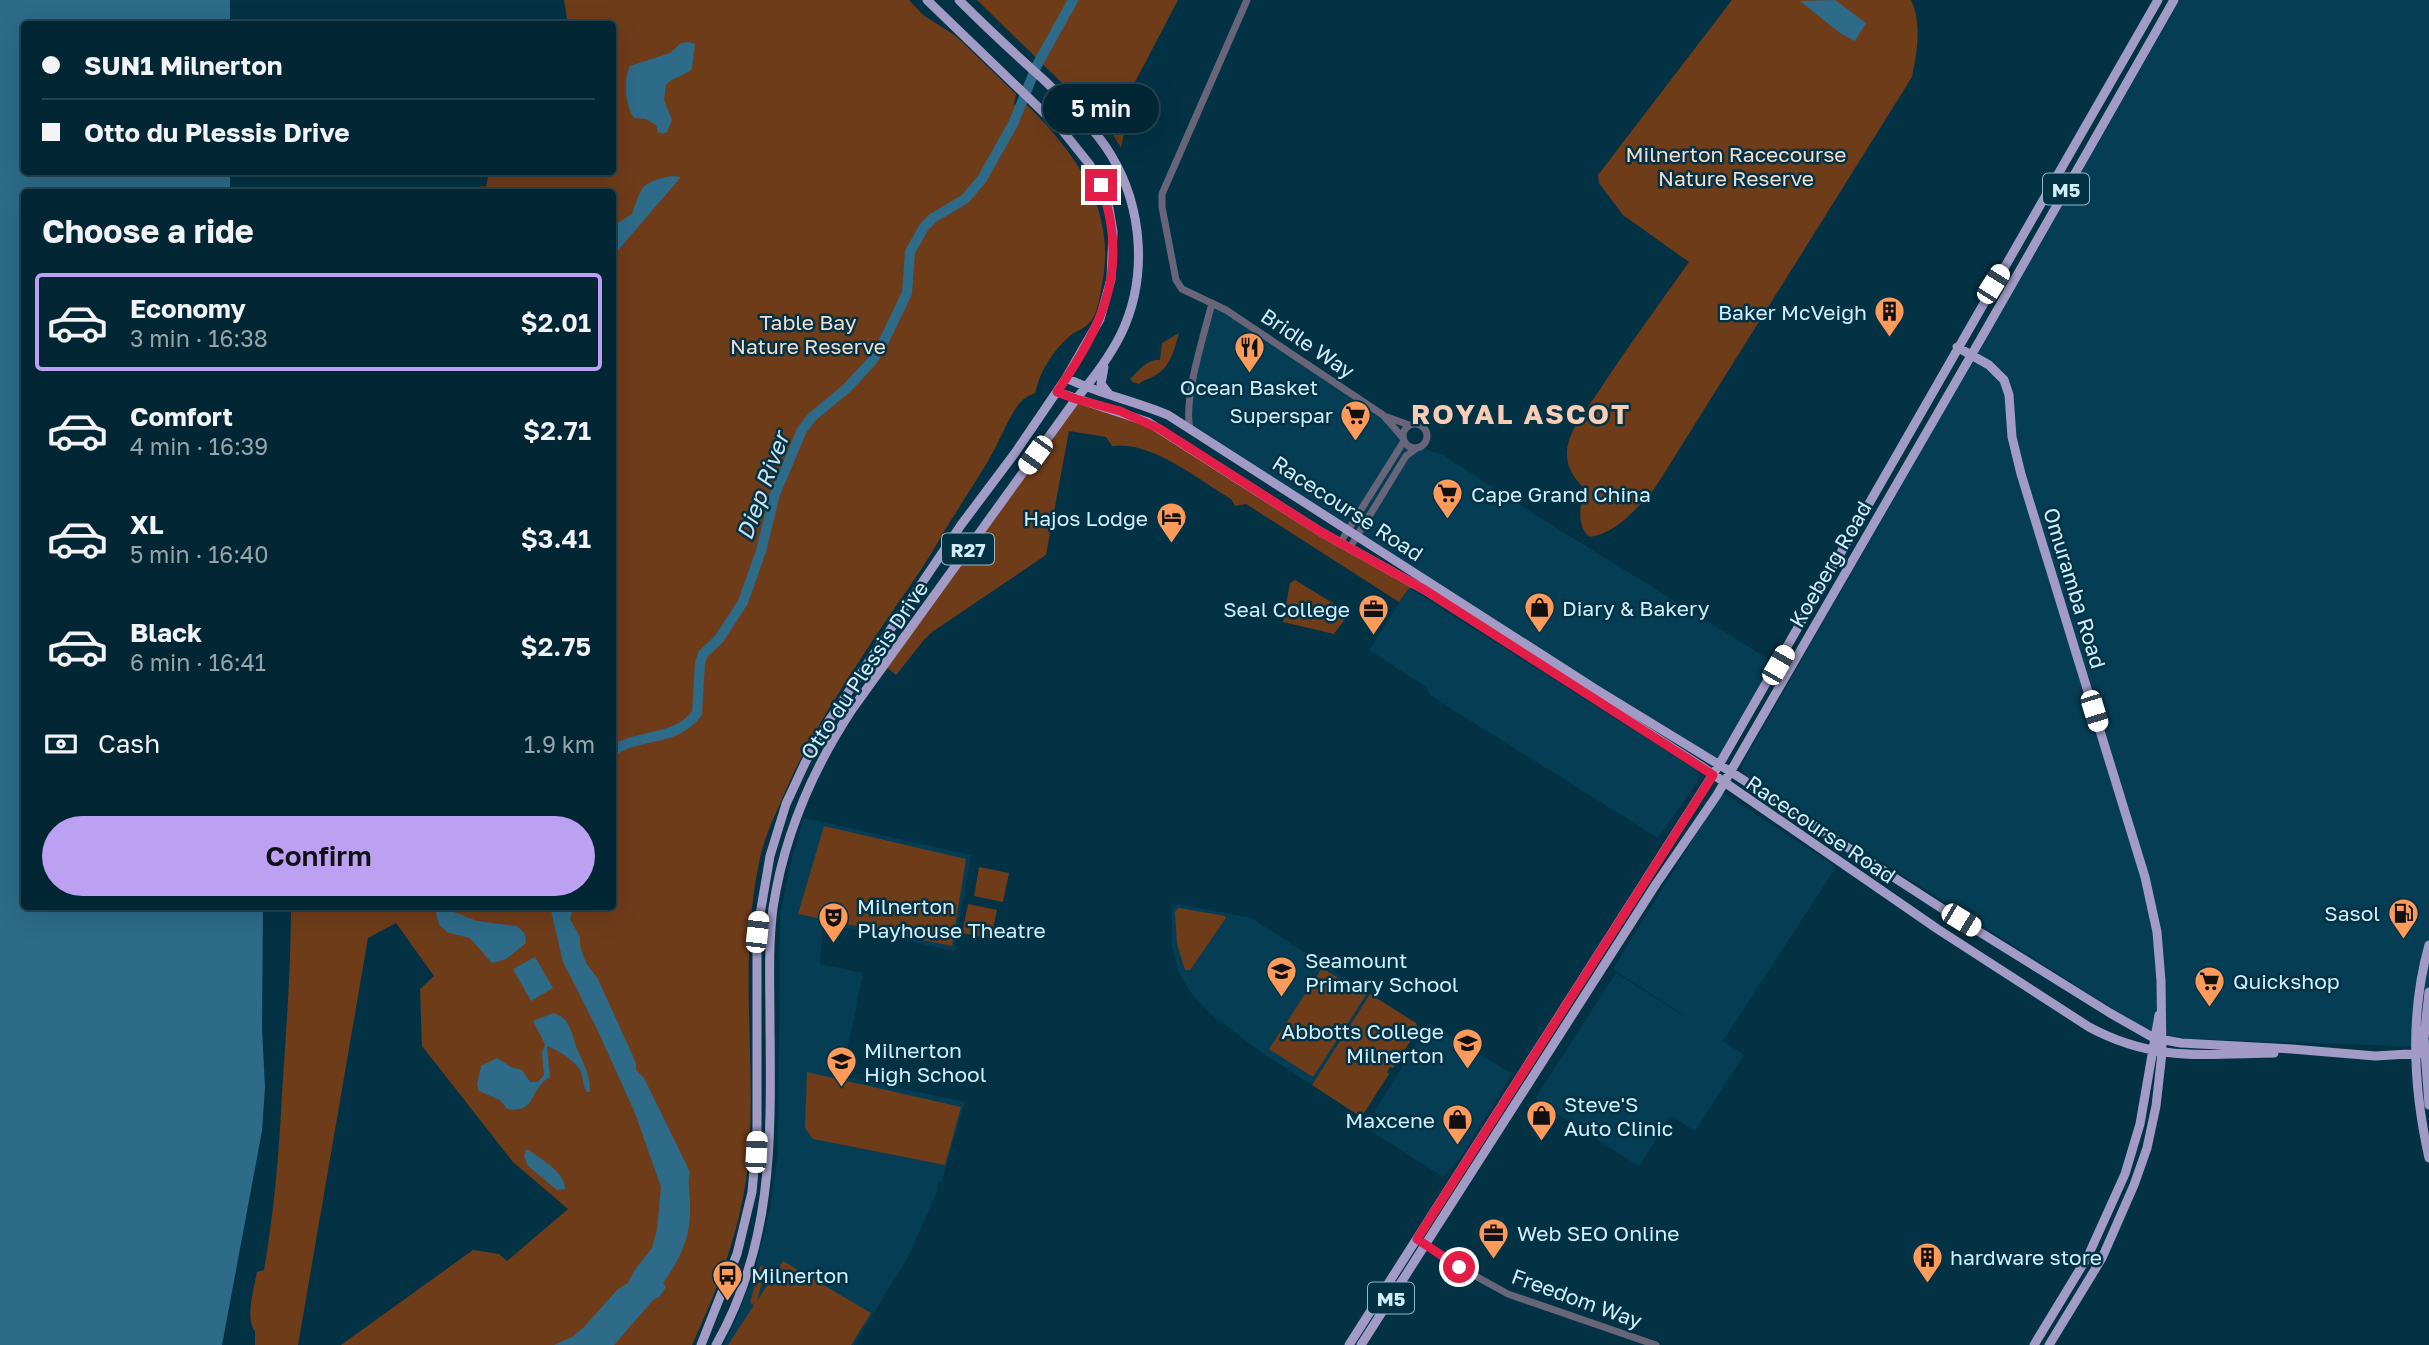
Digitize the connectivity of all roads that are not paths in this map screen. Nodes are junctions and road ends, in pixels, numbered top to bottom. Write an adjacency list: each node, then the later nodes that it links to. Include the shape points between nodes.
1 (927, 0): 10 (main road, Otto du Plessis Drive / R27, via 1077,147 1109,208 1113,232 1106,304)
2 (959, 0): 9 (main road, Otto du Plessis Drive / R27, via 1094,132 1128,190 1139,255 1130,310)
3 (1247, 0): 6 (street, Bridle Way, via 1162,194 1176,279 1188,293)
4 (2158, 0): 7 (main road, Koeberg Road / M5)
5 (2174, 0): 8 (main road, Koeberg Road / M5)
6 (1212, 303): 14 (street); 17 (street, Bridle Way)
7 (1957, 347): 8 (main road, Omuramba Road); 24 (main road, Koeberg Road / M5)
8 (1972, 355): 25 (main road, Koeberg Road / M5); 30 (main road, Omuramba Road, via 1997,370 2007,388 2011,433 2025,487 2147,886 2158,944)
9 (1107, 358): 11 (main road, Otto du Plessis Drive / R27); 13 (main road, via 1101,383)
10 (1066, 378): 11 (main road, Racecourse Road); 12 (main road, Otto du Plessis Drive / R27)
11 (1086, 387): 13 (main road, Racecourse Road); 15 (main road, Otto du Plessis Drive / R27)
12 (1057, 392): 15 (main road, Racecourse Road); 38 (main road, Otto du Plessis Drive / R27, via 826,725 786,804 770,856 757,932 757,1122 752,1192 734,1263)
13 (1109, 394): 16 (main road, Racecourse Road)
14 (1190, 398): 16 (street, via 1184,411); 19 (street)
15 (1076, 399): 23 (main road, Racecourse Road, via 1148,422); 39 (main road, Otto du Plessis Drive / R27, via 853,708 820,762 796,815 778,878 771,932 771,1119 766,1189 750,1262)
16 (1168, 415): 19 (main road, Racecourse Road)
17 (1383, 415): 18 (street, Bridle Way); 20 (street, Bridle Way)
18 (1409, 425): 20 (street); 21 (street, via 1419,425 1426,432 1425,443)
19 (1190, 429): 22 (main road, Racecourse Road)
20 (1403, 440): 21 (street); 22 (street)
21 (1417, 448): 22 (street, via 1406,456)
22 (1353, 533): 23 (street); 24 (main road, Racecourse Road)
23 (1345, 546): 26 (main road, Racecourse Road, via 1425,590)
24 (1719, 765): 25 (main road, Racecourse Road); 26 (main road, Koeberg Road / M5)
25 (1731, 772): 27 (main road, Koeberg Road / M5); 30 (main road, Racecourse Road, via 1949,913)
26 (1713, 775): 27 (main road, Racecourse Road); 37 (main road, Koeberg Road / M5)
27 (1724, 783): 31 (main road, Racecourse Road, via 2088,1027); 37 (main road, Koeberg Road / M5)
28 (2429, 945): 34 (main road, via 2418,1000)
29 (2429, 992): 34 (main road)
30 (2158, 1039): 31 (main road, Omuramba Road); 32 (main road, Omuramba Road); 33 (main road, Racecourse Road)
31 (2152, 1051): 32 (main road, Racecourse Road); 43 (main road, Omuramba Road, via 2140,1124 2125,1174 2088,1256)
32 (2162, 1053): 33 (main road, Racecourse Road); 44 (main road, Omuramba Road, via 2152,1127 2134,1185 2102,1258)
33 (2339, 1053): 34 (main road, Racecourse Road)
34 (2420, 1054): 35 (main road); 36 (main road, via 2421,1122)
35 (2429, 1105)
36 (2429, 1158)
37 (1422, 1240): 40 (main road, Koeberg Road / M5); 41 (main road, Koeberg Road / M5); 42 (street, Freedom Way, via 1508,1294)
38 (701, 1345)
39 (716, 1345)
40 (1349, 1345)
41 (1361, 1345)
42 (1656, 1345)
43 (2035, 1345)
44 (2049, 1345)

